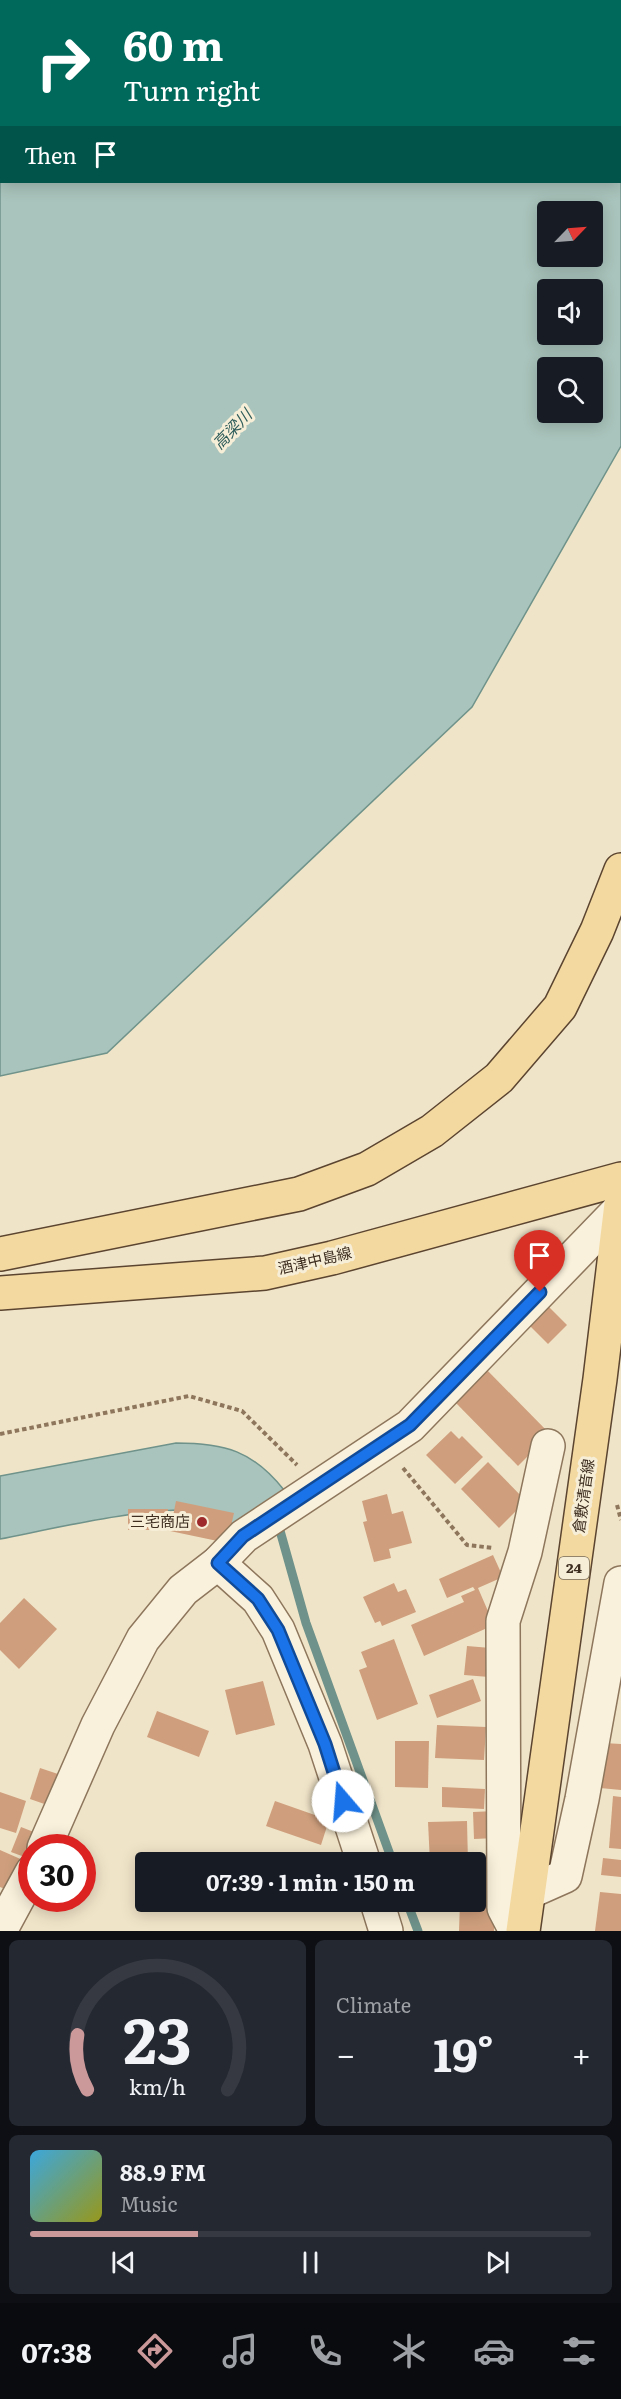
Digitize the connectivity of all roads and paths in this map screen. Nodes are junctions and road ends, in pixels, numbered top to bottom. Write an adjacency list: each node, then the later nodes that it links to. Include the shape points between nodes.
1 (621, 870): 5 (main road, via 561,1007 499,1078 432,1131 367,1169 299,1194)
2 (621, 1179): 6 (main road, 酒津中島線, via 265,1273)
3 (621, 1204): 4 (main road, 倉敷清音線 / 24)
4 (620, 1209): 8 (street, via 410,1425); 18 (main road, 倉敷清音線 / 24)
5 (0, 1254)
6 (0, 1293)
7 (0, 1434): 11 (path, via 189,1396 242,1411 299,1467)
8 (383, 1444): 11 (street); 13 (path, via 467,1545)
9 (548, 1446): 13 (street)
10 (618, 1498): 12 (path)
11 (299, 1500): 14 (street, via 243,1536)
12 (621, 1520)
13 (525, 1552): 23 (street, via 503,1621 504,1908)
14 (218, 1563): 16 (street, via 183,1590 143,1639 98,1725); 17 (street, via 258,1599 278,1630 325,1744)
15 (621, 1583): 18 (street, via 565,1876)
16 (50, 1834)
17 (359, 1852)
18 (529, 1892): 24 (main road, 倉敷清音線 / 24)
19 (18, 1898): 21 (street)
20 (380, 1912): 22 (street)
21 (0, 1931)
22 (386, 1931)
23 (516, 1931)
24 (523, 1931)

